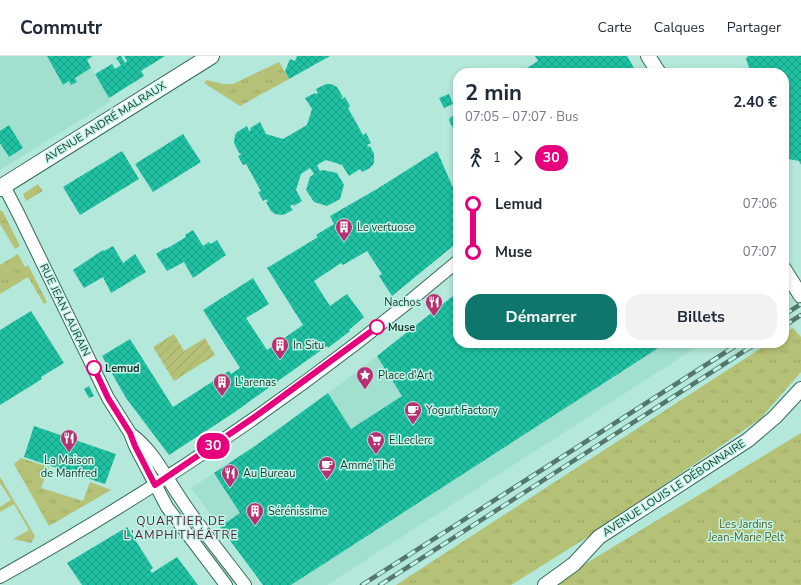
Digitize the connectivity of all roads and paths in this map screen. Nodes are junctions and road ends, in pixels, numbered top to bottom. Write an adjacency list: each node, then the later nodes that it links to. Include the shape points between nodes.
1 (211, 56): 4 (main road, AVENUE ANDRÉ MALRAUX)
2 (648, 56): 3 (street)
3 (656, 68)
4 (2, 187): 9 (street, RUE JEAN LAURAIN, via 19,215 108,398)
5 (453, 265): 10 (street, via 339,356)
6 (789, 276): 7 (street)
7 (801, 296)
8 (801, 389): 15 (street, AVENUE LOUIS LE DÉBONNAIRE, via 775,417 748,440 599,537 574,564)
9 (130, 433): 10 (street, RUE JEAN LAURAIN, via 150,451); 11 (street, RUE JEAN LAURAIN)
10 (167, 478): 11 (street); 14 (street, RUE JEAN LAURAIN)
11 (155, 485): 12 (street); 13 (street, RUE JEAN LAURAIN, via 167,507)
12 (0, 577)
13 (226, 585)
14 (245, 585)
15 (545, 585)

